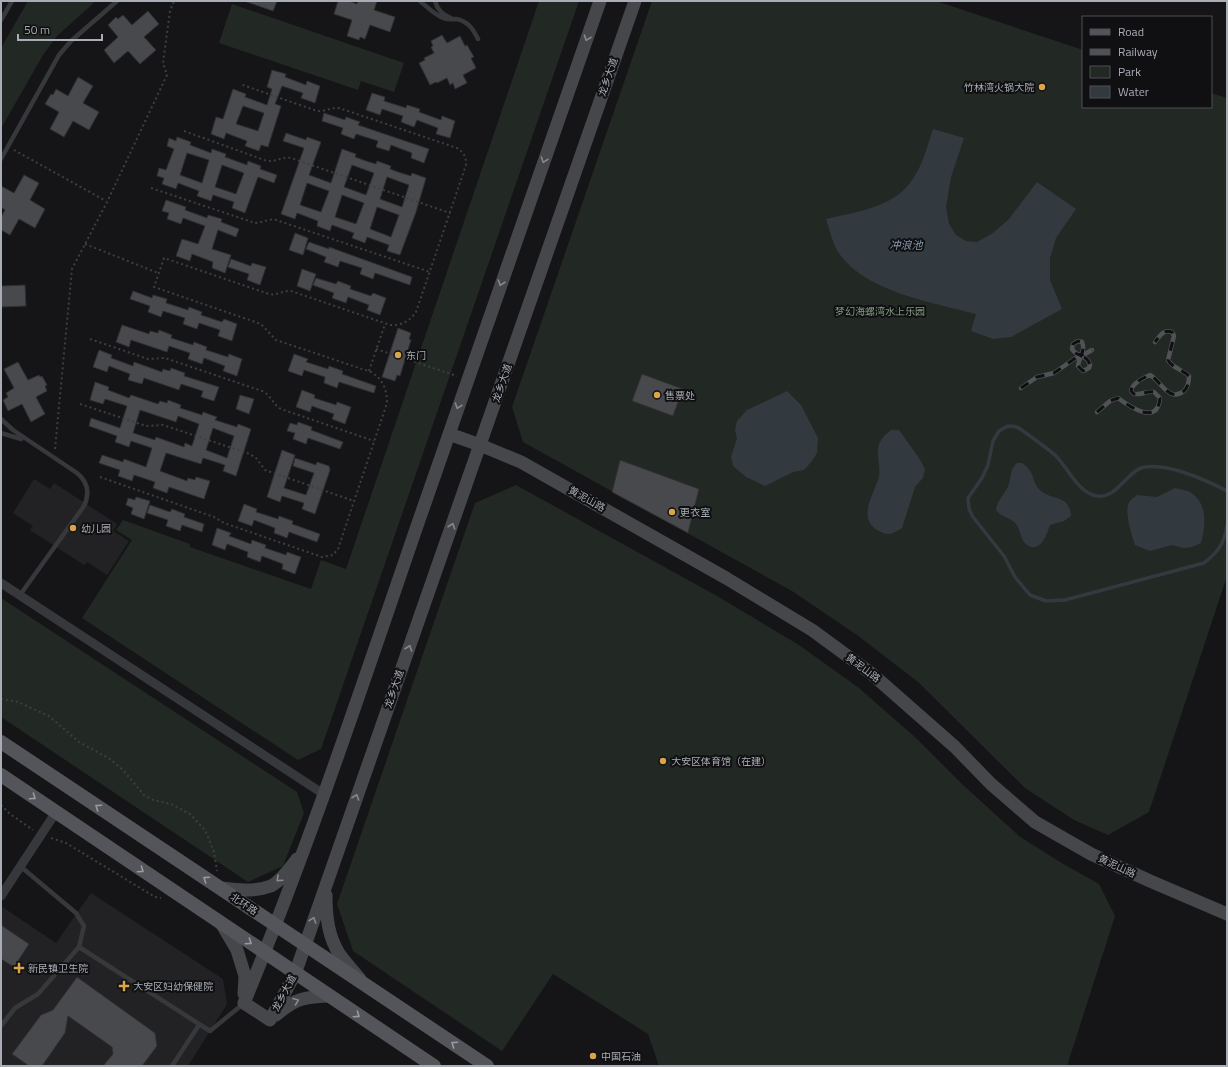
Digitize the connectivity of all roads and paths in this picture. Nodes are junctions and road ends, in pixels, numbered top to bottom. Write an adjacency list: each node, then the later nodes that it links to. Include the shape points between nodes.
1 (12, 1): 9 (lane)
2 (117, 1): 13 (lane, via 71,41 59,55)
3 (174, 1): 16 (path, via 170,11 163,62 167,75)
4 (420, 1): 8 (lane, via 441,17)
5 (435, 1): 8 (lane, via 442,13)
6 (600, 1): 25 (main road, one-way to 25)
7 (635, 1): 32 (main road, 龙乡大道)
8 (454, 19): 10 (lane, via 470,26)
9 (1, 20)
10 (478, 39)
11 (240, 84): 17 (path, via 317,111 339,108 457,148 465,155 466,165)
12 (184, 131): 17 (path, via 267,161 291,158)
13 (8, 146): 14 (lane); 16 (path)
14 (1, 159)
15 (152, 188): 19 (path, via 255,223 276,220)
16 (107, 202): 18 (path)
17 (450, 213): 19 (path)
18 (85, 244): 20 (path); 33 (path, via 72,269)
19 (430, 272): 21 (path, via 413,316 400,324)
20 (159, 274): 21 (path, via 164,258 268,294 291,291); 24 (path, via 154,287 261,324 276,340)
21 (385, 324): 23 (path)
22 (90, 339): 30 (path, via 148,359 165,358 262,391 281,409)
23 (376, 349): 24 (path); 25 (path)
24 (369, 371): 30 (path, via 379,378 387,398)
25 (468, 379): 29 (main road, one-way to 29)
26 (80, 404): 35 (path, via 146,426 163,425 250,454 265,470)
27 (1, 419): 31 (lane)
28 (1, 433): 31 (lane)
29 (449, 434): 32 (main road, 黄泥山路); 41 (main road)
30 (374, 441): 35 (path)
31 (32, 444): 33 (lane)
32 (480, 445): 47 (main road, 龙乡大道, one-way to 32); 51 (main road, 黄泥山路, via 521,462 726,578 812,630 900,698 1035,822 1091,854)
33 (54, 458): 37 (lane, via 80,476 88,490 87,500)
34 (100, 477): 35 (path, via 322,557 336,552)
35 (354, 501)
36 (1, 583): 37 (street)
37 (20, 595): 41 (street)
38 (1, 699): 48 (path, via 18,702 49,716 79,742 110,759 144,794 190,814 205,830 214,852)
39 (1, 742): 48 (main road, 北环路, one-way to 39)
40 (1, 776): 43 (main road, one-way to 43)
41 (325, 795): 45 (main road)
42 (1, 804): 44 (path, via 10,814)
43 (56, 812): 44 (street); 52 (main road, one-way to 52)
44 (41, 835): 46 (street); 50 (path, via 66,843)
45 (304, 850): 48 (main road, one-way to 48, via 289,870 272,885 248,891); 53 (main road)
46 (20, 866): 49 (street); 55 (lane, via 81,918 84,926)
47 (325, 885): 54 (main road, 龙乡大道, one-way to 47); 58 (main road, via 326,915 330,934 339,954)
48 (220, 888): 53 (main road, 北环路)
49 (1, 896)
50 (162, 899)
51 (1227, 914)
52 (221, 924): 56 (main road, one-way to 56); 60 (main road, via 237,950 245,976)
53 (275, 925): 54 (main road, 北环路); 56 (main road)
54 (305, 945): 57 (main road, 龙乡大道); 58 (main road, 北环路)
55 (79, 947): 62 (lane); 63 (lane, via 38,994 15,1008)
56 (265, 953): 57 (main road); 60 (main road)
57 (295, 974): 59 (main road); 61 (main road, 龙乡大道)
58 (364, 984): 66 (main road, 北环路, one-way to 58)
59 (328, 996): 61 (main road, one-way to 59, via 289,1003 307,996); 65 (main road, one-way to 65)
60 (244, 1003): 61 (main road, 龙乡大道); 62 (lane, via 210,1031)
61 (270, 1020)
62 (199, 1025): 64 (lane)
63 (1, 1026)
64 (172, 1066)
65 (434, 1066)
66 (487, 1066)

